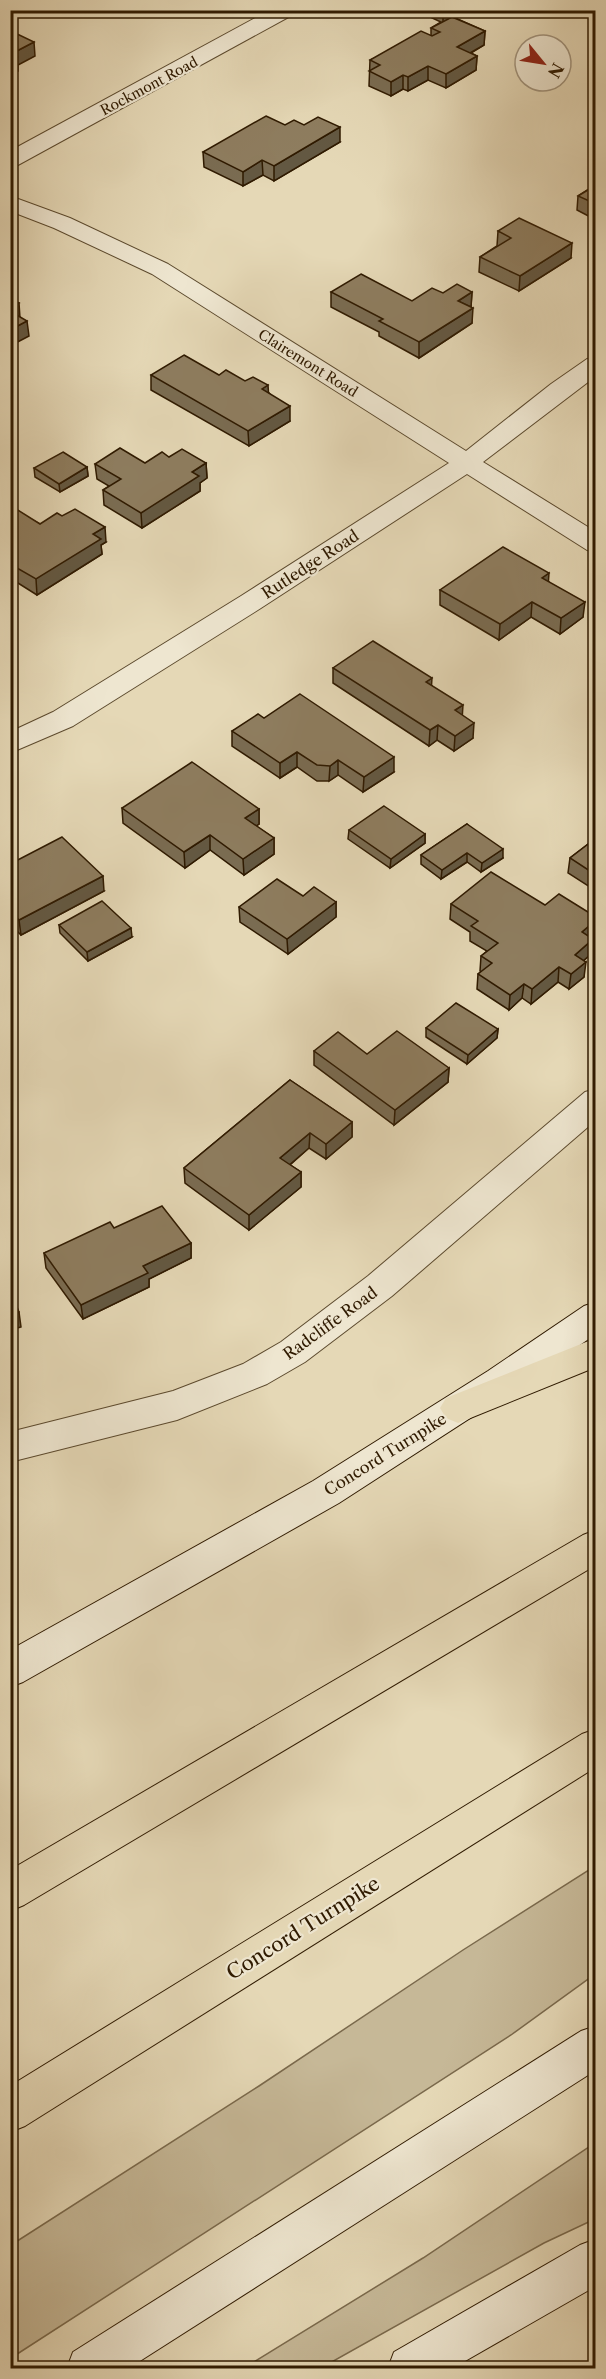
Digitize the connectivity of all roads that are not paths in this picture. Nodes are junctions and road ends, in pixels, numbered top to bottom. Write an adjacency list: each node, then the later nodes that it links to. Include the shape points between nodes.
1 (287, 10): 2 (street, Rockmont Road)
2 (10, 160)
3 (10, 203): 5 (street, Clairemont Road, via 160,269)
4 (596, 364): 5 (street, Rutledge Road)
5 (466, 463): 6 (street, Clairemont Road); 7 (street, Rutledge Road, via 63,719)
6 (596, 544)
7 (10, 744)
8 (596, 1101): 12 (street, Radcliffe Road, via 380,1286 293,1352 255,1374 177,1405)
9 (596, 1316): 11 (street, Concord Turnpike)
10 (596, 1352): 11 (highway)
11 (458, 1408): 14 (street, Concord Turnpike, via 326,1492)
12 (10, 1447)
13 (596, 1546): 16 (highway)
14 (10, 1670)
15 (596, 1746): 18 (highway, Concord Turnpike)
16 (10, 1892)
17 (596, 2046): 20 (street)
18 (10, 2110)
19 (596, 2261): 21 (street)
20 (89, 2368)
21 (411, 2368)

